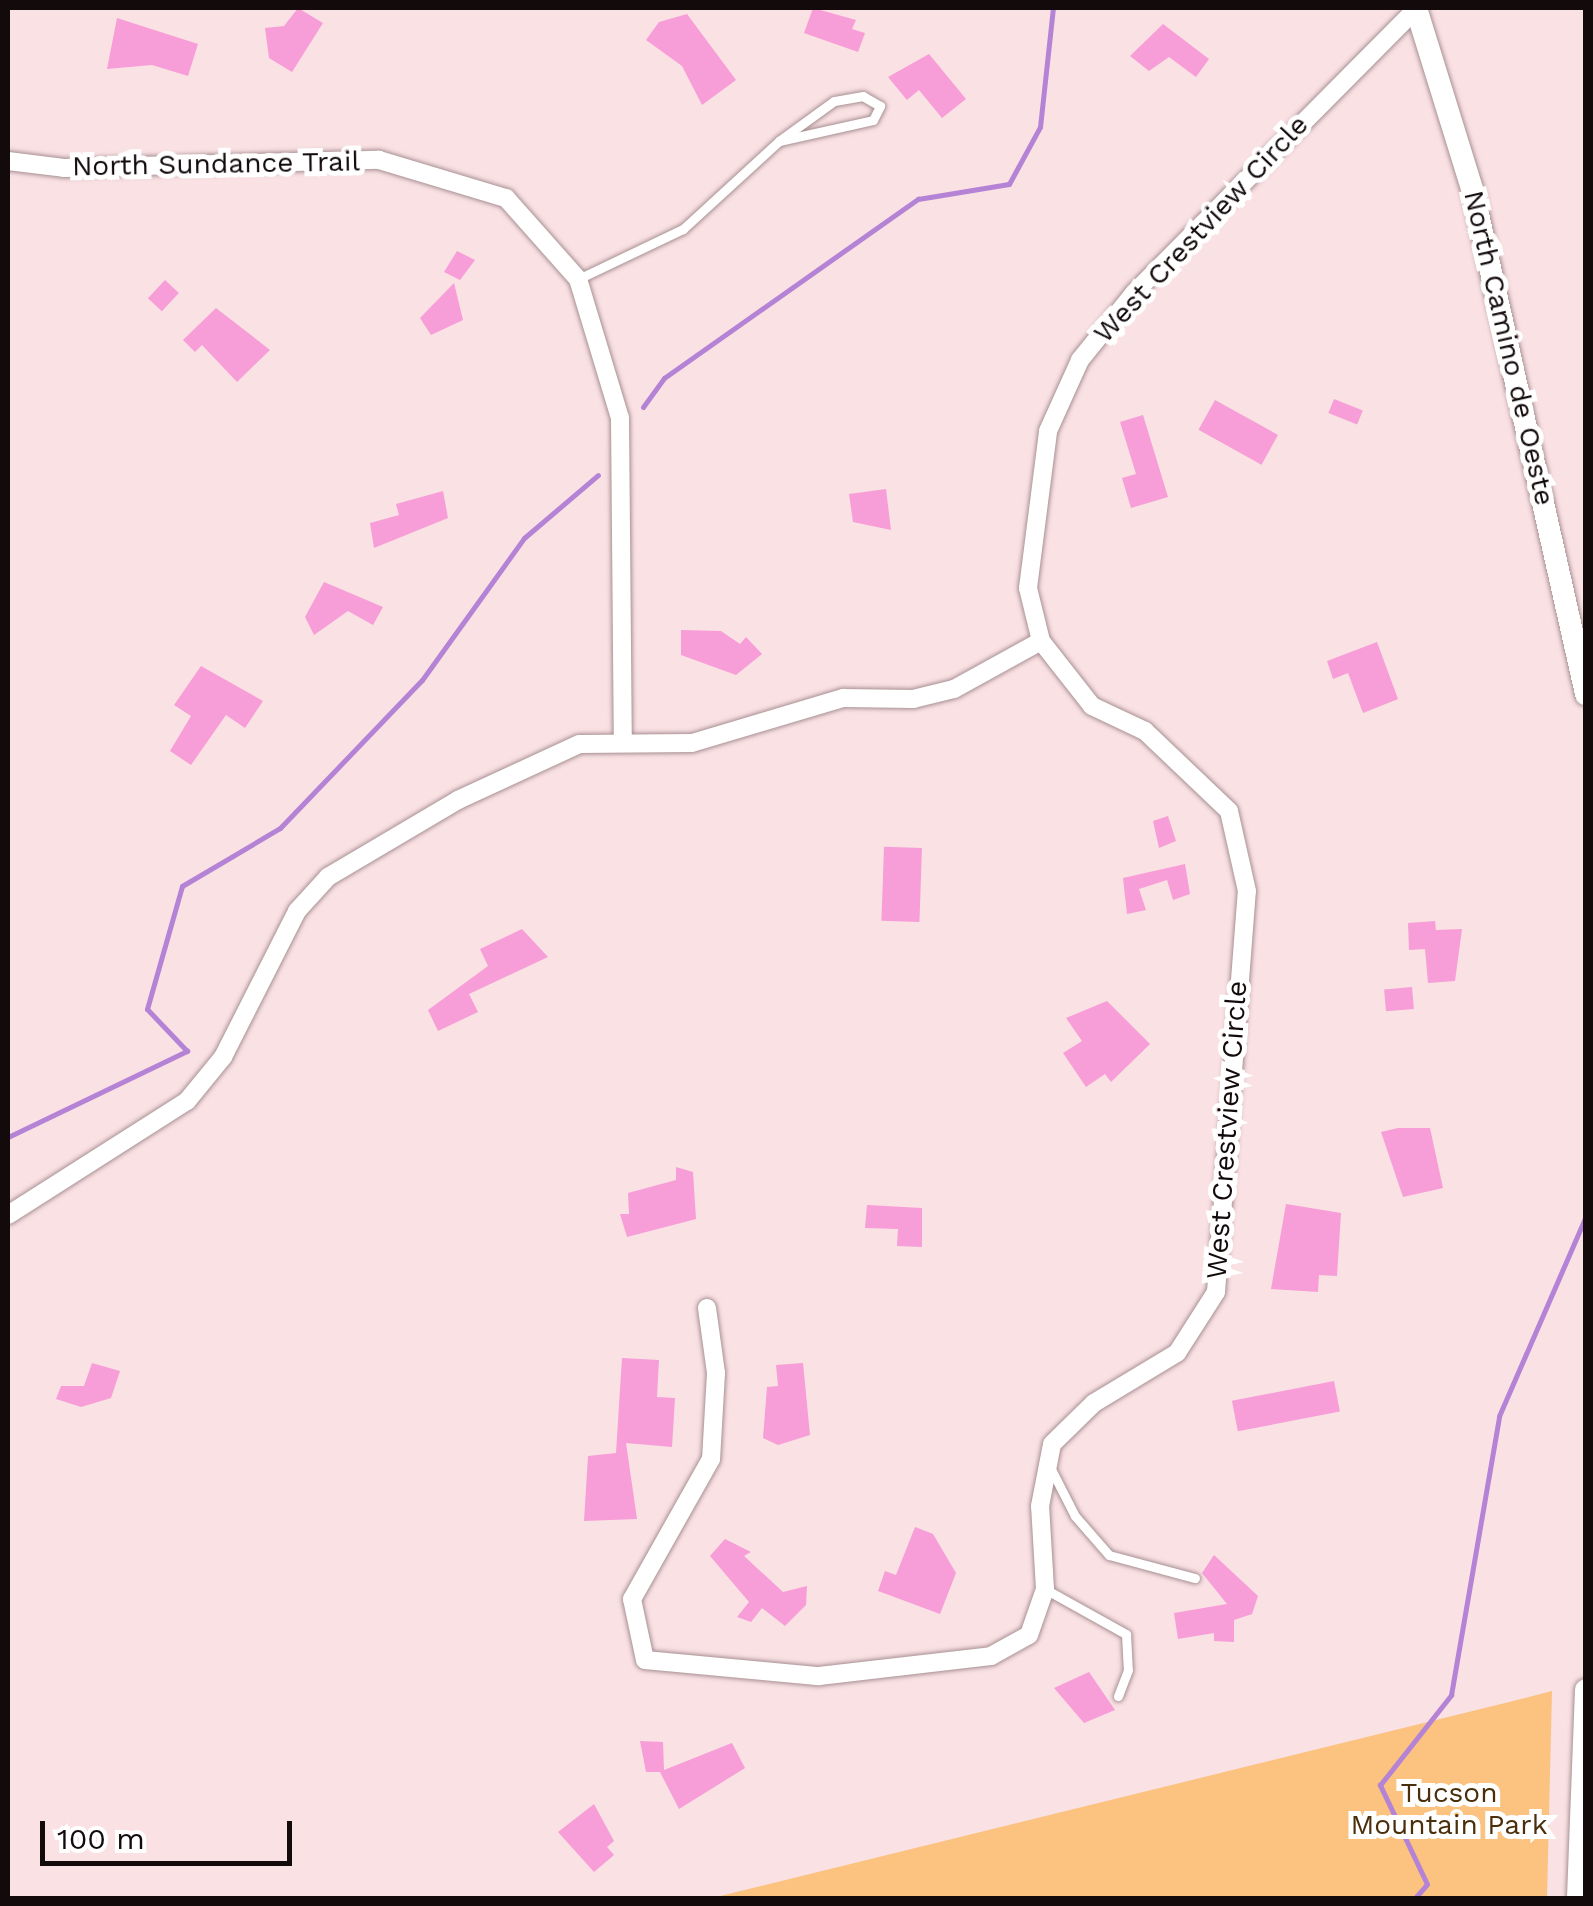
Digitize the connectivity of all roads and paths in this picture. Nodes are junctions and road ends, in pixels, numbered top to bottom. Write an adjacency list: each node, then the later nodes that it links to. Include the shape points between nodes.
1 (1416, 8): 5 (street, West Crestview Circle, via 1134,292 1080,360 1048,431 1032,528 1028,588); 6 (street, North Camino de Oeste, via 1474,192)
2 (780, 141): 2 (lane, via 873,120 880,106 864,96 834,101); 4 (lane, via 683,229)
3 (8, 160): 4 (street, North Sundance Trail, via 64,168 379,160 506,198)
4 (578, 279): 7 (street, North Sundance Trail, via 620,418)
5 (1041, 641): 7 (street, via 996,670 913,700 842,698 692,743); 10 (street, West Crestview Circle, via 1092,706 1145,732 1228,811 1247,891 1216,1292 1176,1353 1066,1425)
6 (1586, 694)
7 (623, 739): 8 (street, via 548,754 328,877 271,950 223,1057 188,1101)
8 (8, 1214)
9 (707, 1308): 12 (street, via 716,1420 702,1494 632,1599 636,1645 660,1666 819,1676 991,1656 1029,1635)
10 (1047, 1460): 11 (lane, via 1074,1516 1109,1555); 12 (street)
11 (1194, 1578)
12 (1045, 1589): 14 (lane, via 1126,1634 1128,1670)
13 (1586, 1690): 15 (street)
14 (1118, 1696)
15 (1578, 1898)

